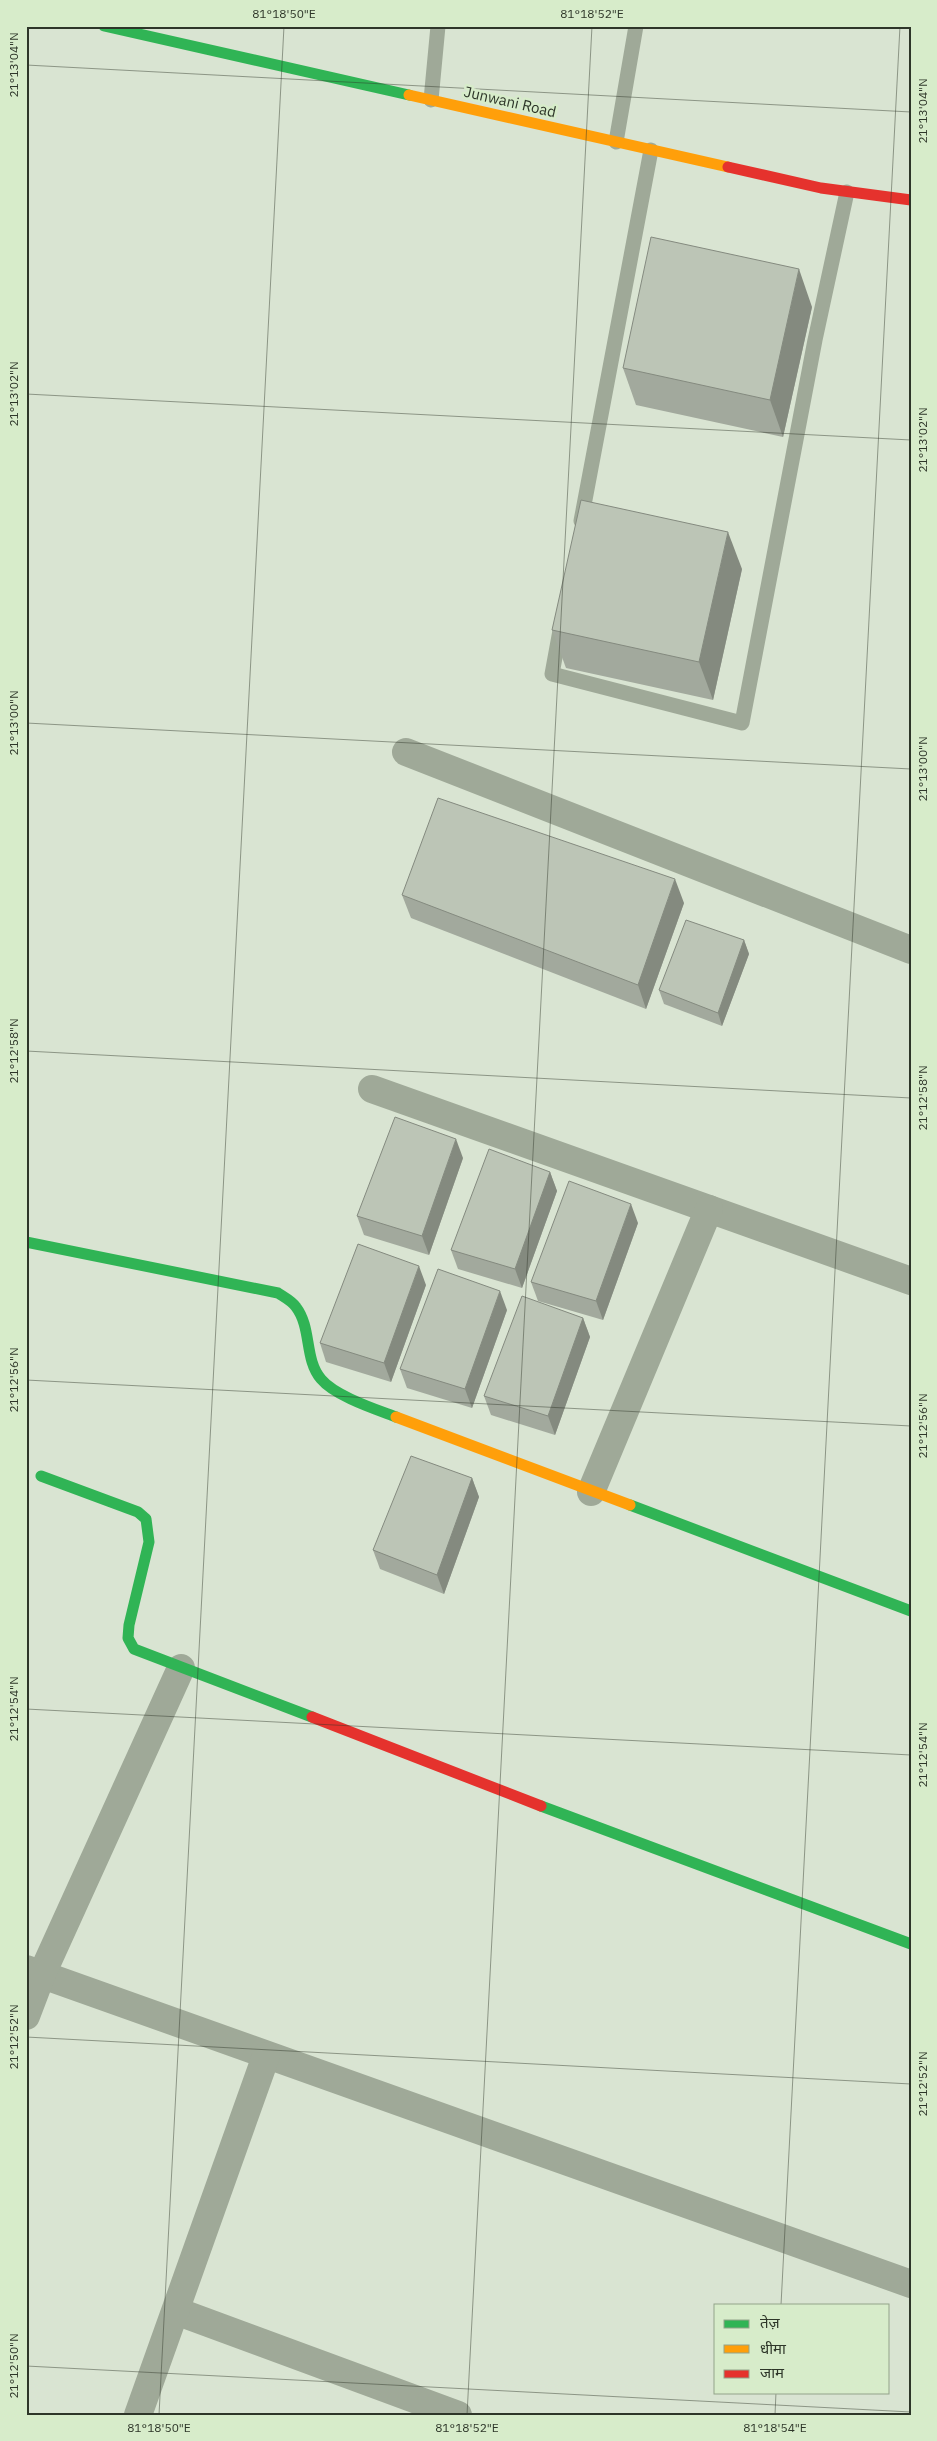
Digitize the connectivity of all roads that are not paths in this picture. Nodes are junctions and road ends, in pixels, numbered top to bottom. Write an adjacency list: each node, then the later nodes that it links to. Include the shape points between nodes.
1 (104, 26): 4 (street, Junwani Road)
2 (438, 26): 4 (lane)
3 (636, 26): 5 (lane)
4 (431, 100): 5 (street, Junwani Road)
5 (616, 142): 6 (street, Junwani Road)
6 (651, 150): 7 (street, Junwani Road); 9 (lane)
7 (847, 192): 8 (street, Junwani Road); 10 (lane, via 815,340 742,723 552,674)
8 (911, 200)
9 (578, 538)
10 (565, 606)
11 (406, 752): 12 (street)
12 (911, 950)
13 (372, 1089): 14 (street)
14 (710, 1209): 16 (street); 18 (street)
15 (26, 1242): 18 (street, via 278,1293 296,1306 306,1328 311,1358 321,1379 352,1400)
16 (911, 1281)
17 (41, 1476): 20 (street, via 138,1512 146,1519 149,1542 128,1638 134,1648)
18 (592, 1492): 19 (street)
19 (911, 1611)
20 (181, 1668): 21 (street); 22 (street)
21 (911, 1944)
22 (34, 1972): 23 (street); 24 (street)
23 (26, 2016)
24 (266, 2056): 25 (street); 26 (street)
25 (911, 2284)
26 (176, 2311): 27 (street); 28 (street)
27 (138, 2415)
28 (458, 2415)

